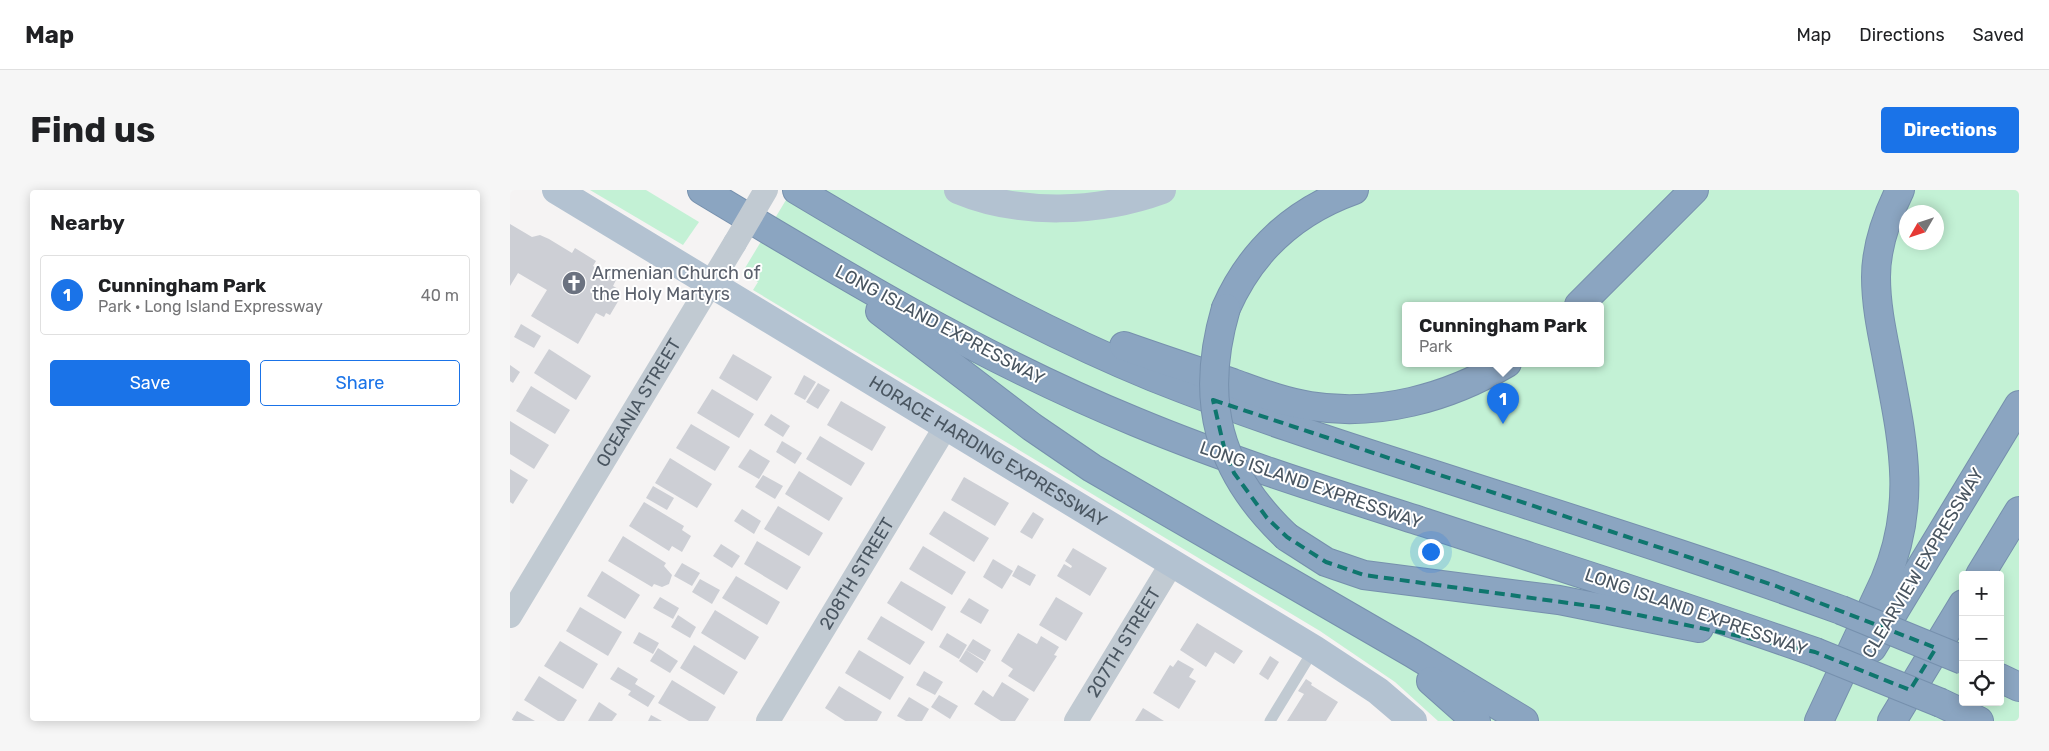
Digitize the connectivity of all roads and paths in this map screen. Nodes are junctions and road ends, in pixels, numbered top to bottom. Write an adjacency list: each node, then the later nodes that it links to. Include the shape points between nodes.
1 (556, 190): 11 (main road, HORACE HARDING EXPRESSWAY)
2 (702, 190): 10 (highway, LONG ISLAND EXPRESSWAY)
3 (766, 190): 11 (street, OCEANIA STREET, bridge)
4 (797, 190): 12 (highway)
5 (958, 190): 6 (main road, via 1018,205 1071,208 1101,205)
6 (1162, 190)
7 (1354, 190): 24 (highway, bridge, via 1323,202 1270,241 1244,273 1226,308 1215,350 1213,374 1217,422 1234,473 1267,518 1287,537 1326,562 1364,575 1568,602)
8 (1694, 190): 13 (highway)
9 (1900, 190): 36 (highway, via 1882,232 1876,276 1880,321 1903,453 1903,524 1893,562)
10 (789, 242): 18 (highway, via 1060,448); 24 (highway, LONG ISLAND EXPRESSWAY, via 969,344 1135,422 1297,482)
11 (710, 283): 16 (main road, HORACE HARDING EXPRESSWAY); 22 (street, OCEANIA STREET)
12 (992, 301): 14 (highway, via 1264,394 1310,406 1380,407 1420,400 1464,386); 25 (highway, bridge, via 1114,360 1267,420 1702,561 1841,610)
13 (1582, 302)
14 (1500, 367)
15 (2019, 405): 37 (highway, CLEARVIEW EXPRESSWAY)
16 (946, 426): 19 (main road, HORACE HARDING EXPRESSWAY); 31 (street, 208TH STREET)
17 (2019, 511): 20 (highway)
18 (1244, 558): 34 (highway, via 1399,658 1450,696); 35 (highway)
19 (1172, 563): 23 (main road, HORACE HARDING EXPRESSWAY); 32 (street, 207TH STREET)
20 (1982, 571)
21 (1959, 611): 38 (highway)
22 (510, 616)
23 (1314, 649): 30 (main road, HORACE HARDING EXPRESSWAY); 33 (lane)
24 (1815, 652): 39 (highway, LONG ISLAND EXPRESSWAY, bridge)
25 (1959, 658)
26 (2004, 673): 27 (highway)
27 (2019, 678)
28 (2004, 680): 29 (highway)
29 (2019, 687)
30 (1399, 716)
31 (768, 721)
32 (1076, 721)
33 (1270, 721)
34 (1476, 721)
35 (1524, 721)
36 (1818, 721)
37 (1828, 721)
38 (1892, 721)
39 (1979, 721)

